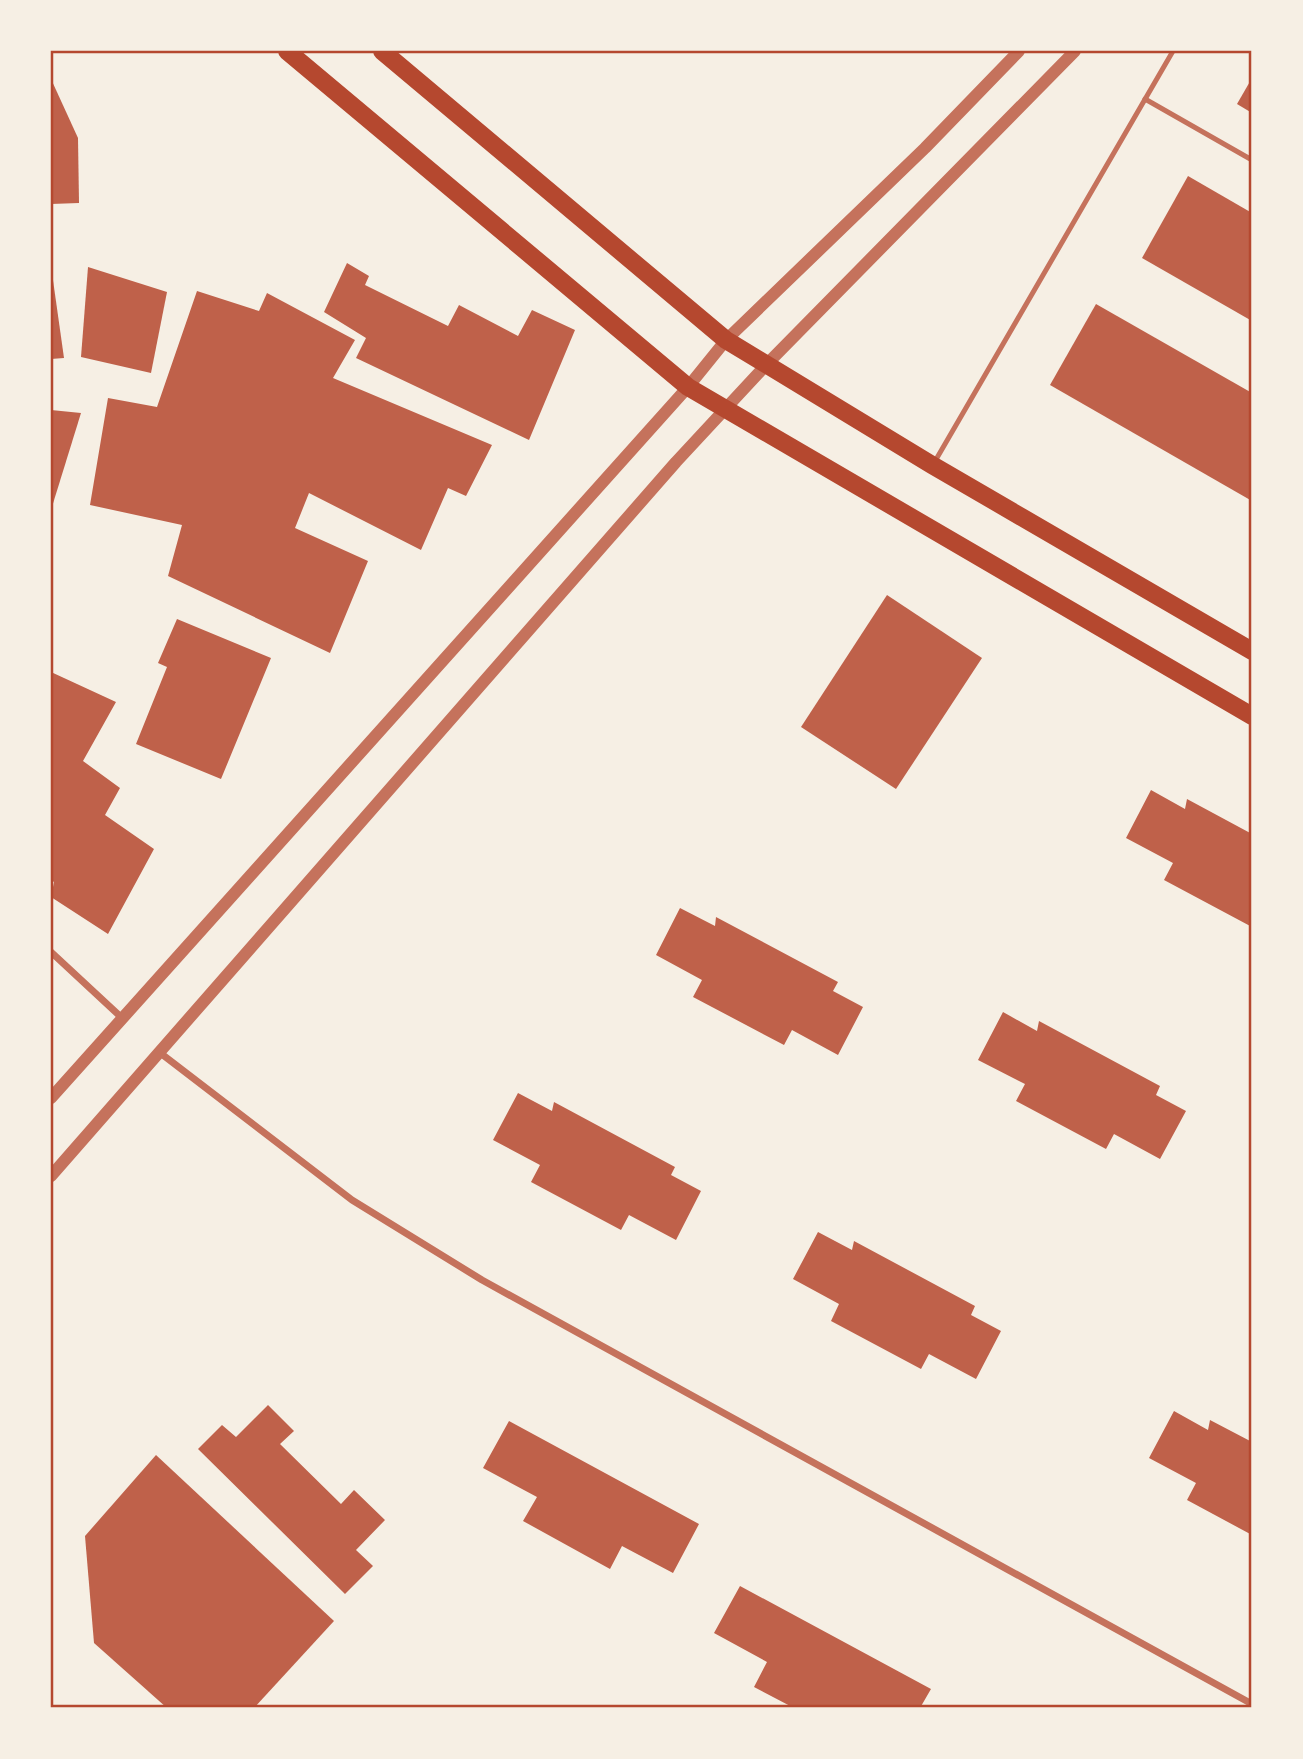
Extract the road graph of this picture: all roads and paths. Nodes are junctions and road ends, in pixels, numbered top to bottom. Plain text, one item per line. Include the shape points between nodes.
1 (287, 51) edge
2 (382, 51) edge
3 (1019, 51) edge
4 (1075, 51) edge
5 (1173, 51) edge
6 (1145, 99) junction
7 (1252, 160) edge
8 (726, 340) junction
9 (766, 365) junction
10 (688, 387) junction
11 (726, 409) junction
12 (932, 465) junction
13 (1252, 651) edge
14 (1252, 716) edge
15 (51, 952) edge
16 (121, 1017) junction
17 (159, 1052) junction
18 (51, 1098) edge
19 (51, 1176) edge
20 (1252, 1704) edge

1 - 10 main road
2 - 8 main road
3 - 8 street
4 - 9 street
5 - 6 lane
6 - 7 lane
6 - 12 lane
8 - 9 main road
8 - 10 street
9 - 11 street
9 - 12 main road
10 - 11 main road
10 - 16 street
11 - 14 main road
11 - 17 street
12 - 13 main road
15 - 16 street
16 - 18 street
17 - 19 street
17 - 20 street via 352,1200 482,1280

